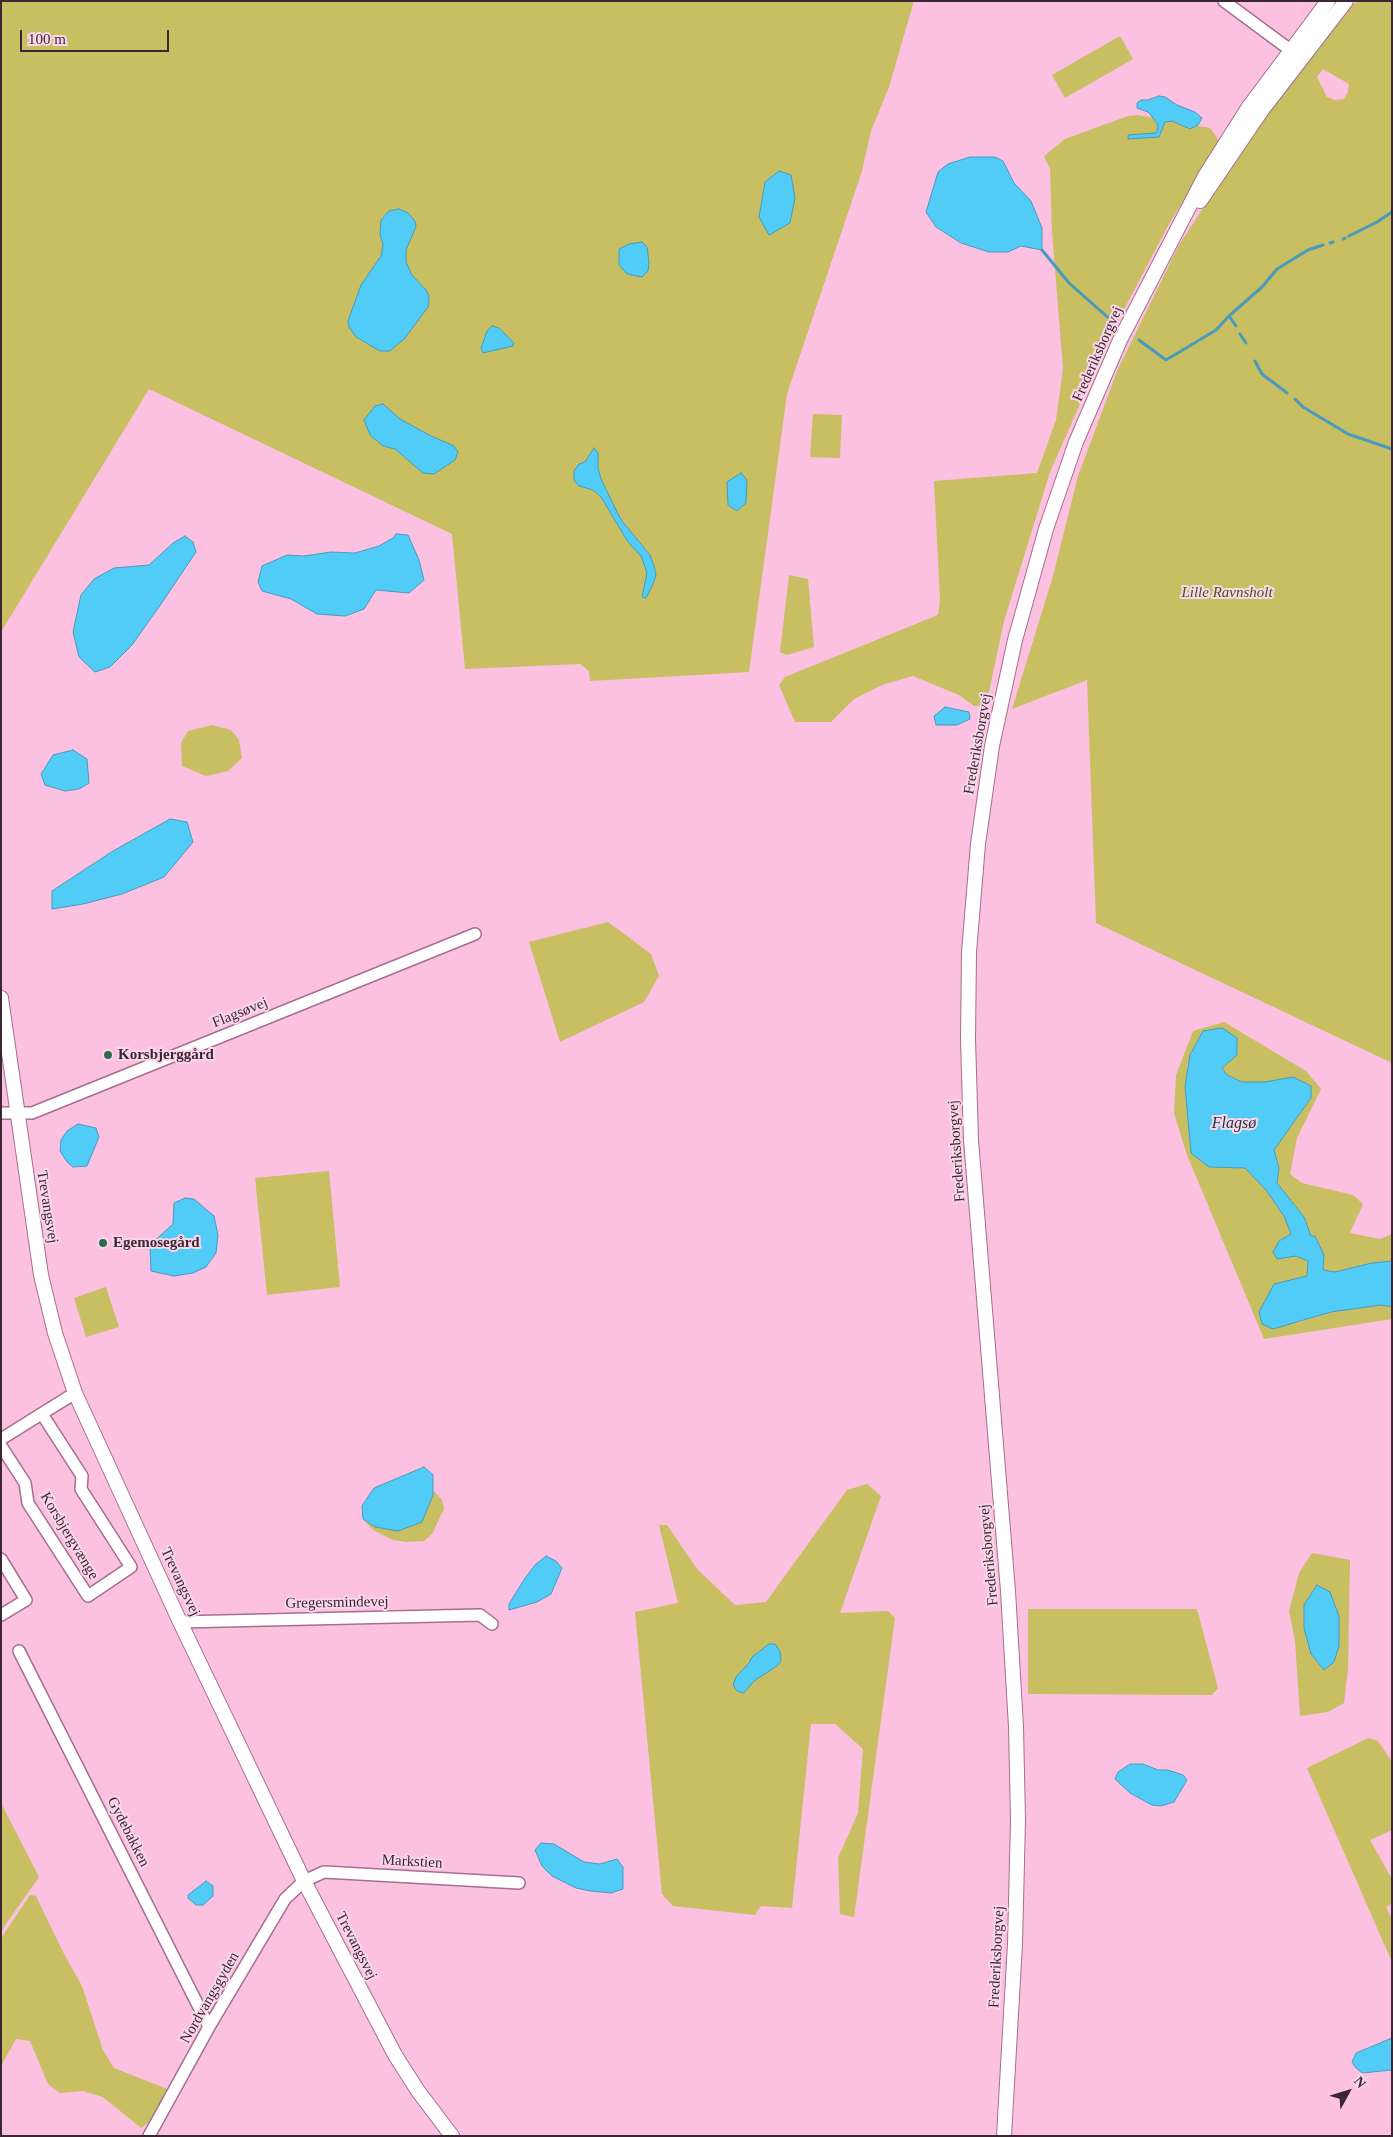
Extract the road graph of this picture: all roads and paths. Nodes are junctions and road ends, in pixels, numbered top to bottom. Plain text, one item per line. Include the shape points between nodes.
1 (1224, 1) edge
2 (1328, 1) edge
3 (1346, 1) edge
4 (1296, 54) junction
5 (475, 934) dead end
6 (1, 998) edge
7 (16, 1112) junction
8 (1, 1113) edge
9 (75, 1393) junction
10 (42, 1414) junction
11 (1, 1439) edge
12 (1, 1446) edge
13 (1, 1559) edge
14 (1, 1615) edge
15 (180, 1622) junction
16 (492, 1624) dead end
17 (19, 1651) dead end
18 (304, 1881) junction
19 (518, 1883) dead end
20 (209, 2027) junction
21 (1007, 2072) junction
22 (149, 2136) edge
23 (452, 2136) edge
24 (998, 2136) edge
25 (1004, 2136) edge

1 - 4 street
2 - 4 street
3 - 4 street
4 - 21 street, Frederiksborgvej via 1162,258 1120,340 1084,425 1046,529 1013,650 992,746 978,844 969,962 968,1039 971,1140 1008,1591 1018,1792 1015,1944
5 - 7 street, Flagsøvej via 32,1113
6 - 7 street, Trevangsvej
7 - 8 street, Flagsøvej
7 - 9 street, Trevangsvej via 41,1275 55,1333
9 - 10 street
9 - 15 street, Trevangsvej
10 - 11 street
10 - 12 street, Korsbjergvænge via 82,1476 81,1489 131,1567 88,1596 28,1503 25,1483
13 - 14 street via 26,1600
15 - 16 street, Gregersmindevej via 480,1615
15 - 18 street, Trevangsvej
17 - 20 street, Gydebakken
18 - 19 street, Markstien via 324,1872
18 - 20 street, Nordvangsgyden via 285,1899
18 - 23 street, Trevangsvej via 395,2055
20 - 22 street, Nordvangsgyden
21 - 24 street, Frederiksborgvej
21 - 25 street, Frederiksborgvej

